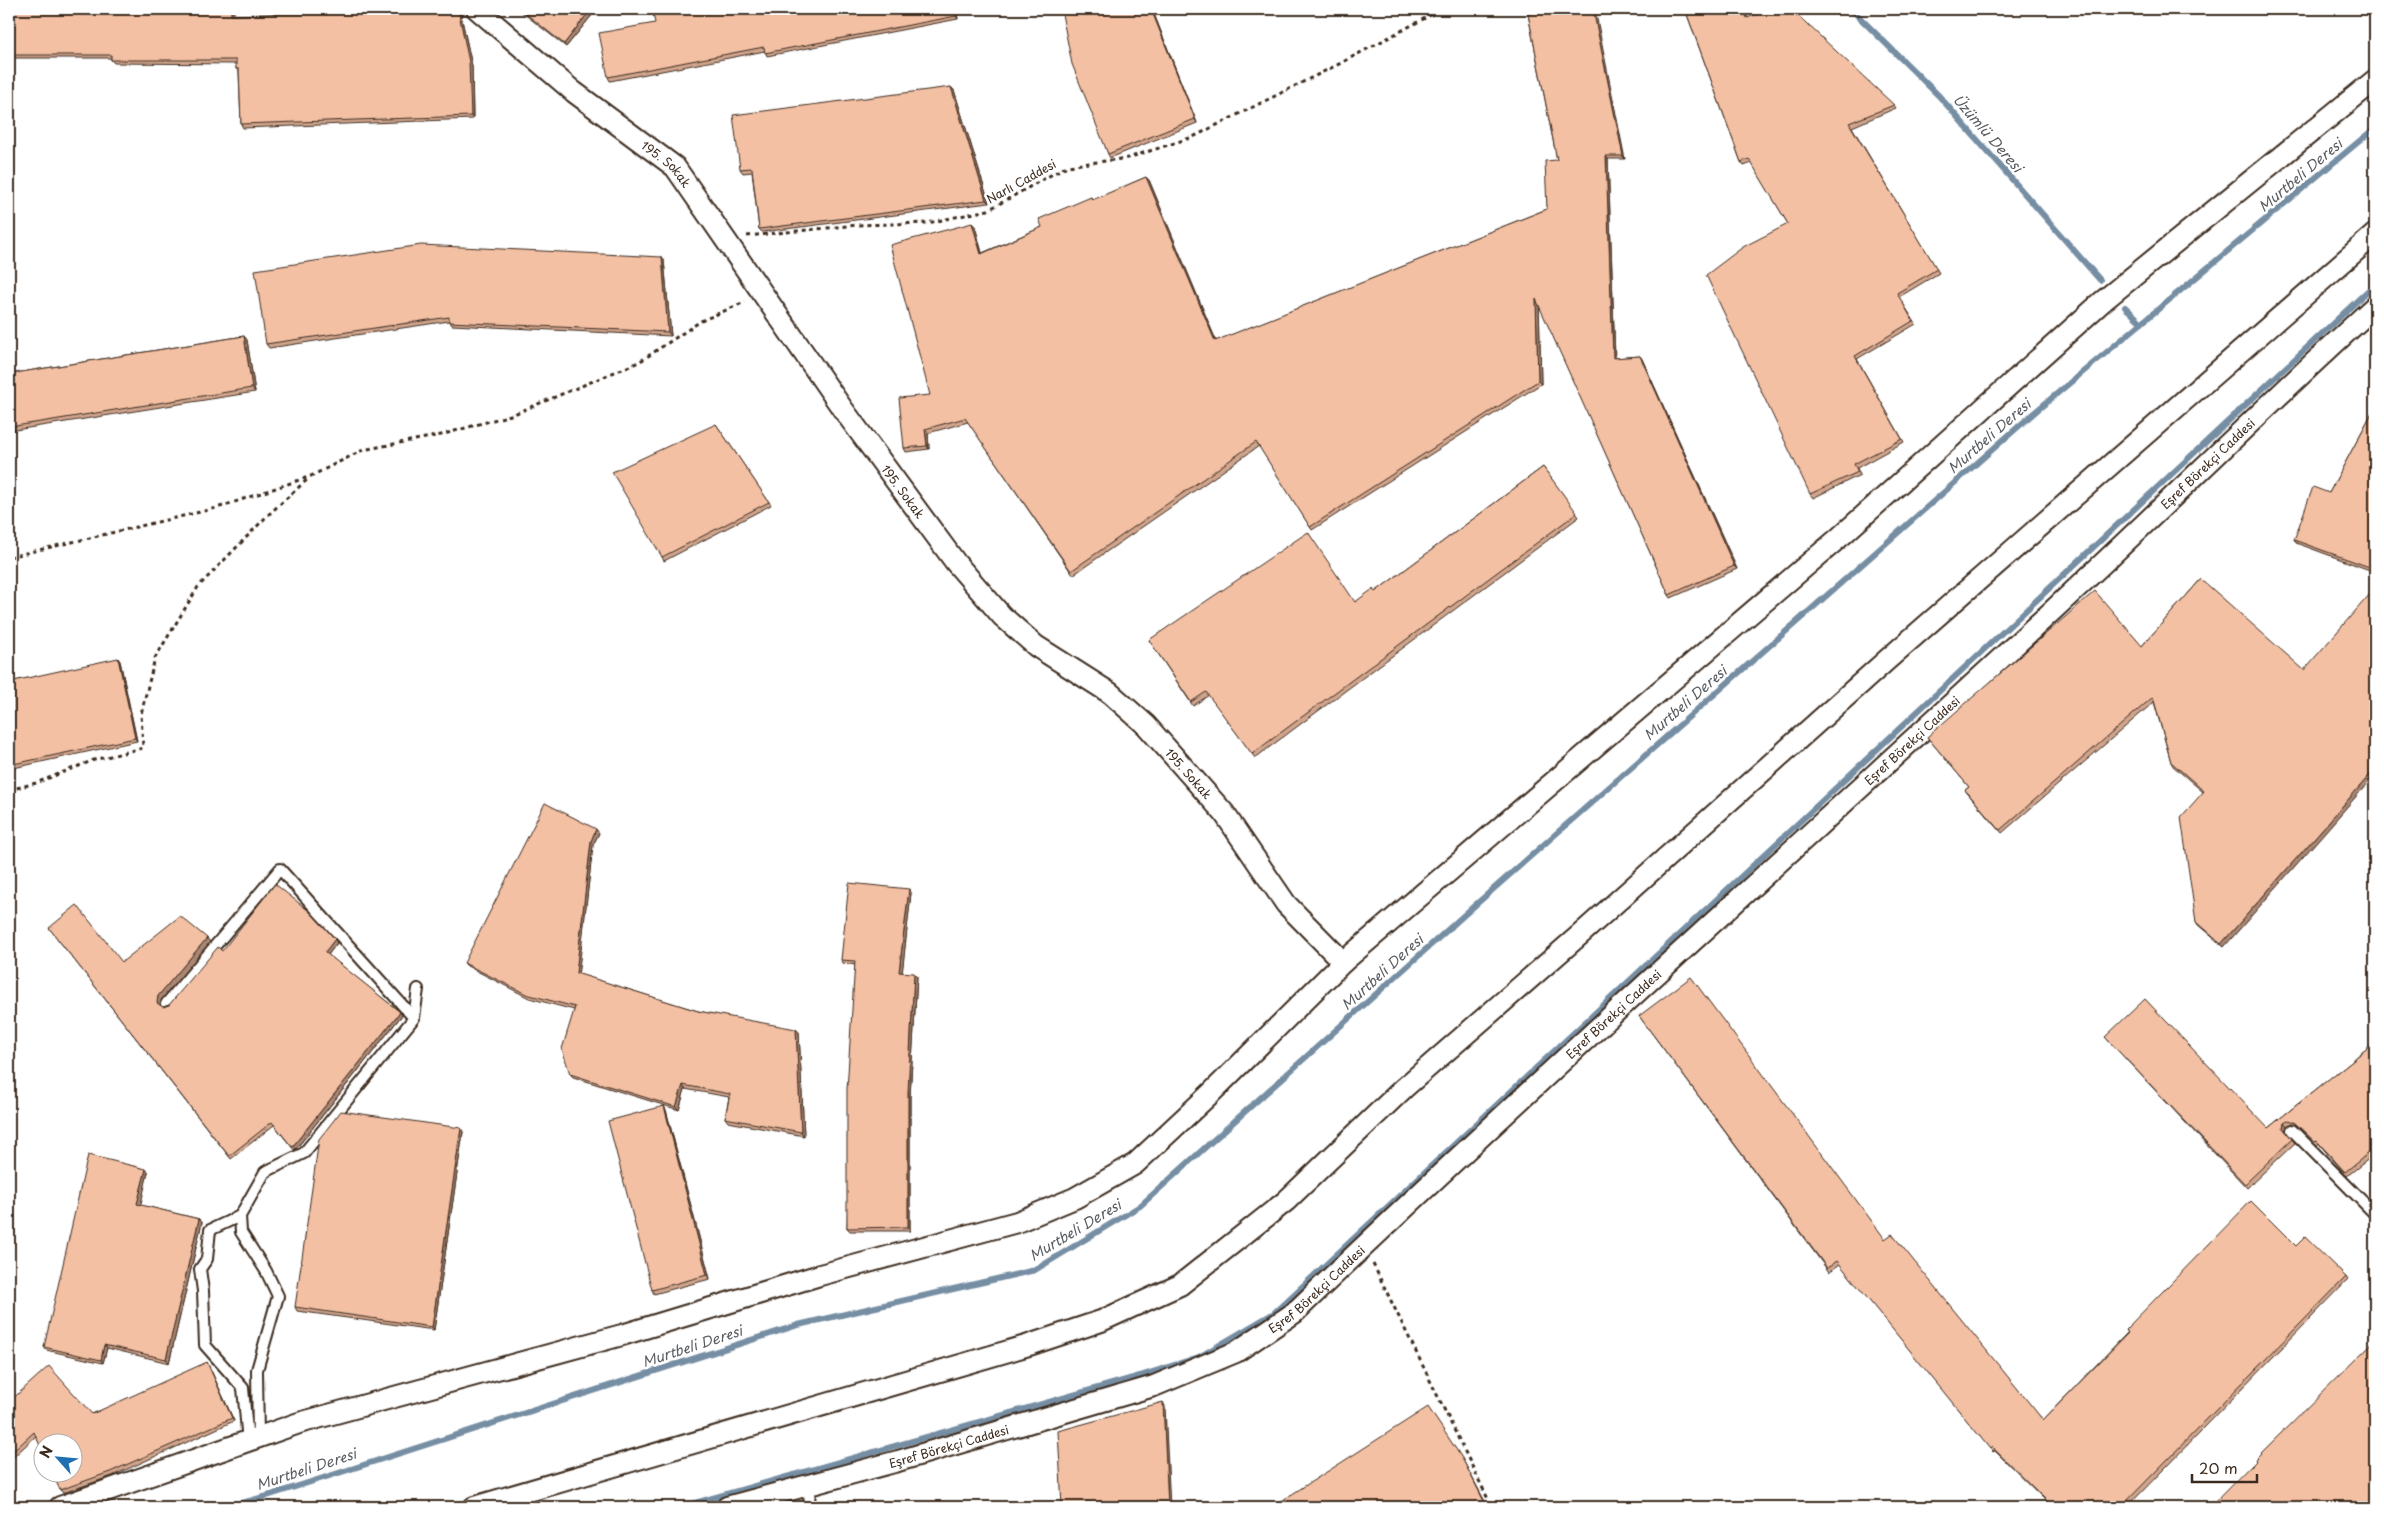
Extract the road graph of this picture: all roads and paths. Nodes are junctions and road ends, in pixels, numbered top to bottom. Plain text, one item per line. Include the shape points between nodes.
1 (477, 9) edge
2 (1442, 9) edge
3 (2375, 80) edge
4 (2375, 234) edge
5 (724, 239) junction
6 (763, 294) junction
7 (2375, 306) edge
8 (311, 476) junction
9 (9, 556) edge
10 (9, 790) edge
11 (1343, 962) junction
12 (418, 989) dead end
13 (166, 1004) edge
14 (414, 1018) junction
15 (2292, 1130) dead end
16 (2375, 1214) edge
17 (240, 1216) junction
18 (1364, 1246) junction
19 (253, 1440) junction
20 (810, 1485) junction
21 (60, 1507) edge
22 (474, 1507) edge
23 (727, 1507) edge
24 (809, 1507) edge
25 (1492, 1507) edge

1 - 5 street, 195. Sokak via 574,92 675,167
2 - 5 path, Narlı Caddesi via 1192,137 1128,158 1067,166 988,210 928,223 857,225
3 - 11 street via 2102,301 1841,536
4 - 22 street via 1404,1088 1286,1201 1180,1285 1101,1321 1029,1345
5 - 6 street, 195. Sokak
6 - 8 path via 702,321 639,362 514,414 441,435 363,450
6 - 11 street, 195. Sokak via 945,548 1002,616 1036,646 1110,693 1146,725 1224,813 1286,904
7 - 18 street, Eşref Börekçi Caddesi via 2053,611 1640,987
8 - 9 path via 217,508
8 - 10 path via 198,587 155,658 141,714 143,748 94,760
11 - 19 street via 1134,1164 1075,1198 1017,1222 299,1423
12 - 14 lane
13 - 14 lane via 280,869
14 - 17 lane via 304,1153 265,1172
15 - 16 lane
17 - 19 lane via 241,1232 278,1296 257,1370
17 - 19 lane via 210,1230 207,1259 200,1269 205,1345 243,1388
18 - 20 street, Eşref Börekçi Caddesi via 1294,1313 1236,1352 1201,1368 1154,1386
18 - 25 path
19 - 21 street
20 - 23 street, Eşref Börekçi Caddesi
20 - 24 lane

